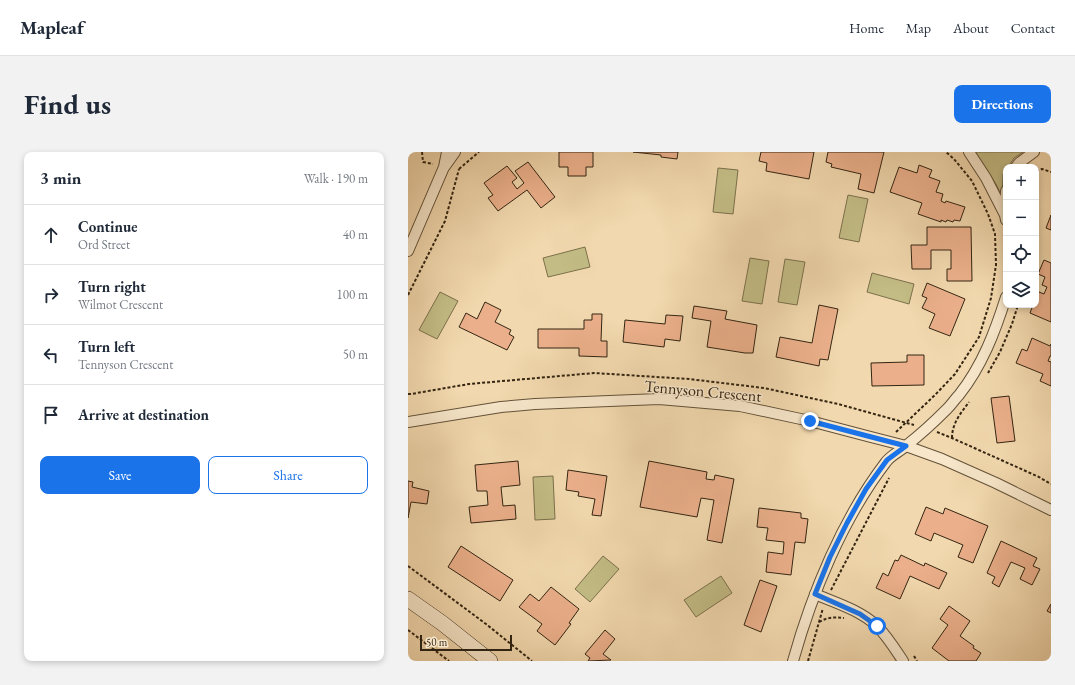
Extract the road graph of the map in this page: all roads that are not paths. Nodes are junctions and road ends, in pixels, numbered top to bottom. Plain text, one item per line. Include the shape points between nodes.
1 (440, 152) edge
2 (446, 152) edge
3 (455, 152) edge
4 (969, 152) edge
5 (1034, 152) edge
6 (1018, 164) edge
7 (444, 167) junction
8 (1003, 214) edge
9 (408, 251) edge
10 (1003, 307) edge
11 (408, 422) edge
12 (906, 446) junction
13 (1051, 510) edge
14 (815, 594) junction
15 (408, 599) edge
16 (490, 661) edge
17 (793, 661) edge
18 (903, 661) edge

1 - 7 street
2 - 7 street
3 - 7 street
4 - 8 street via 986,178
5 - 6 street
7 - 9 street
10 - 12 street via 985,354 968,383 949,408
11 - 12 street, Tennyson Crescent via 501,407 659,399 740,406
12 - 13 street, Tennyson Crescent via 942,458
12 - 14 street via 887,460 866,489 847,523
14 - 17 street
14 - 18 street via 860,614 877,626
15 - 16 street

